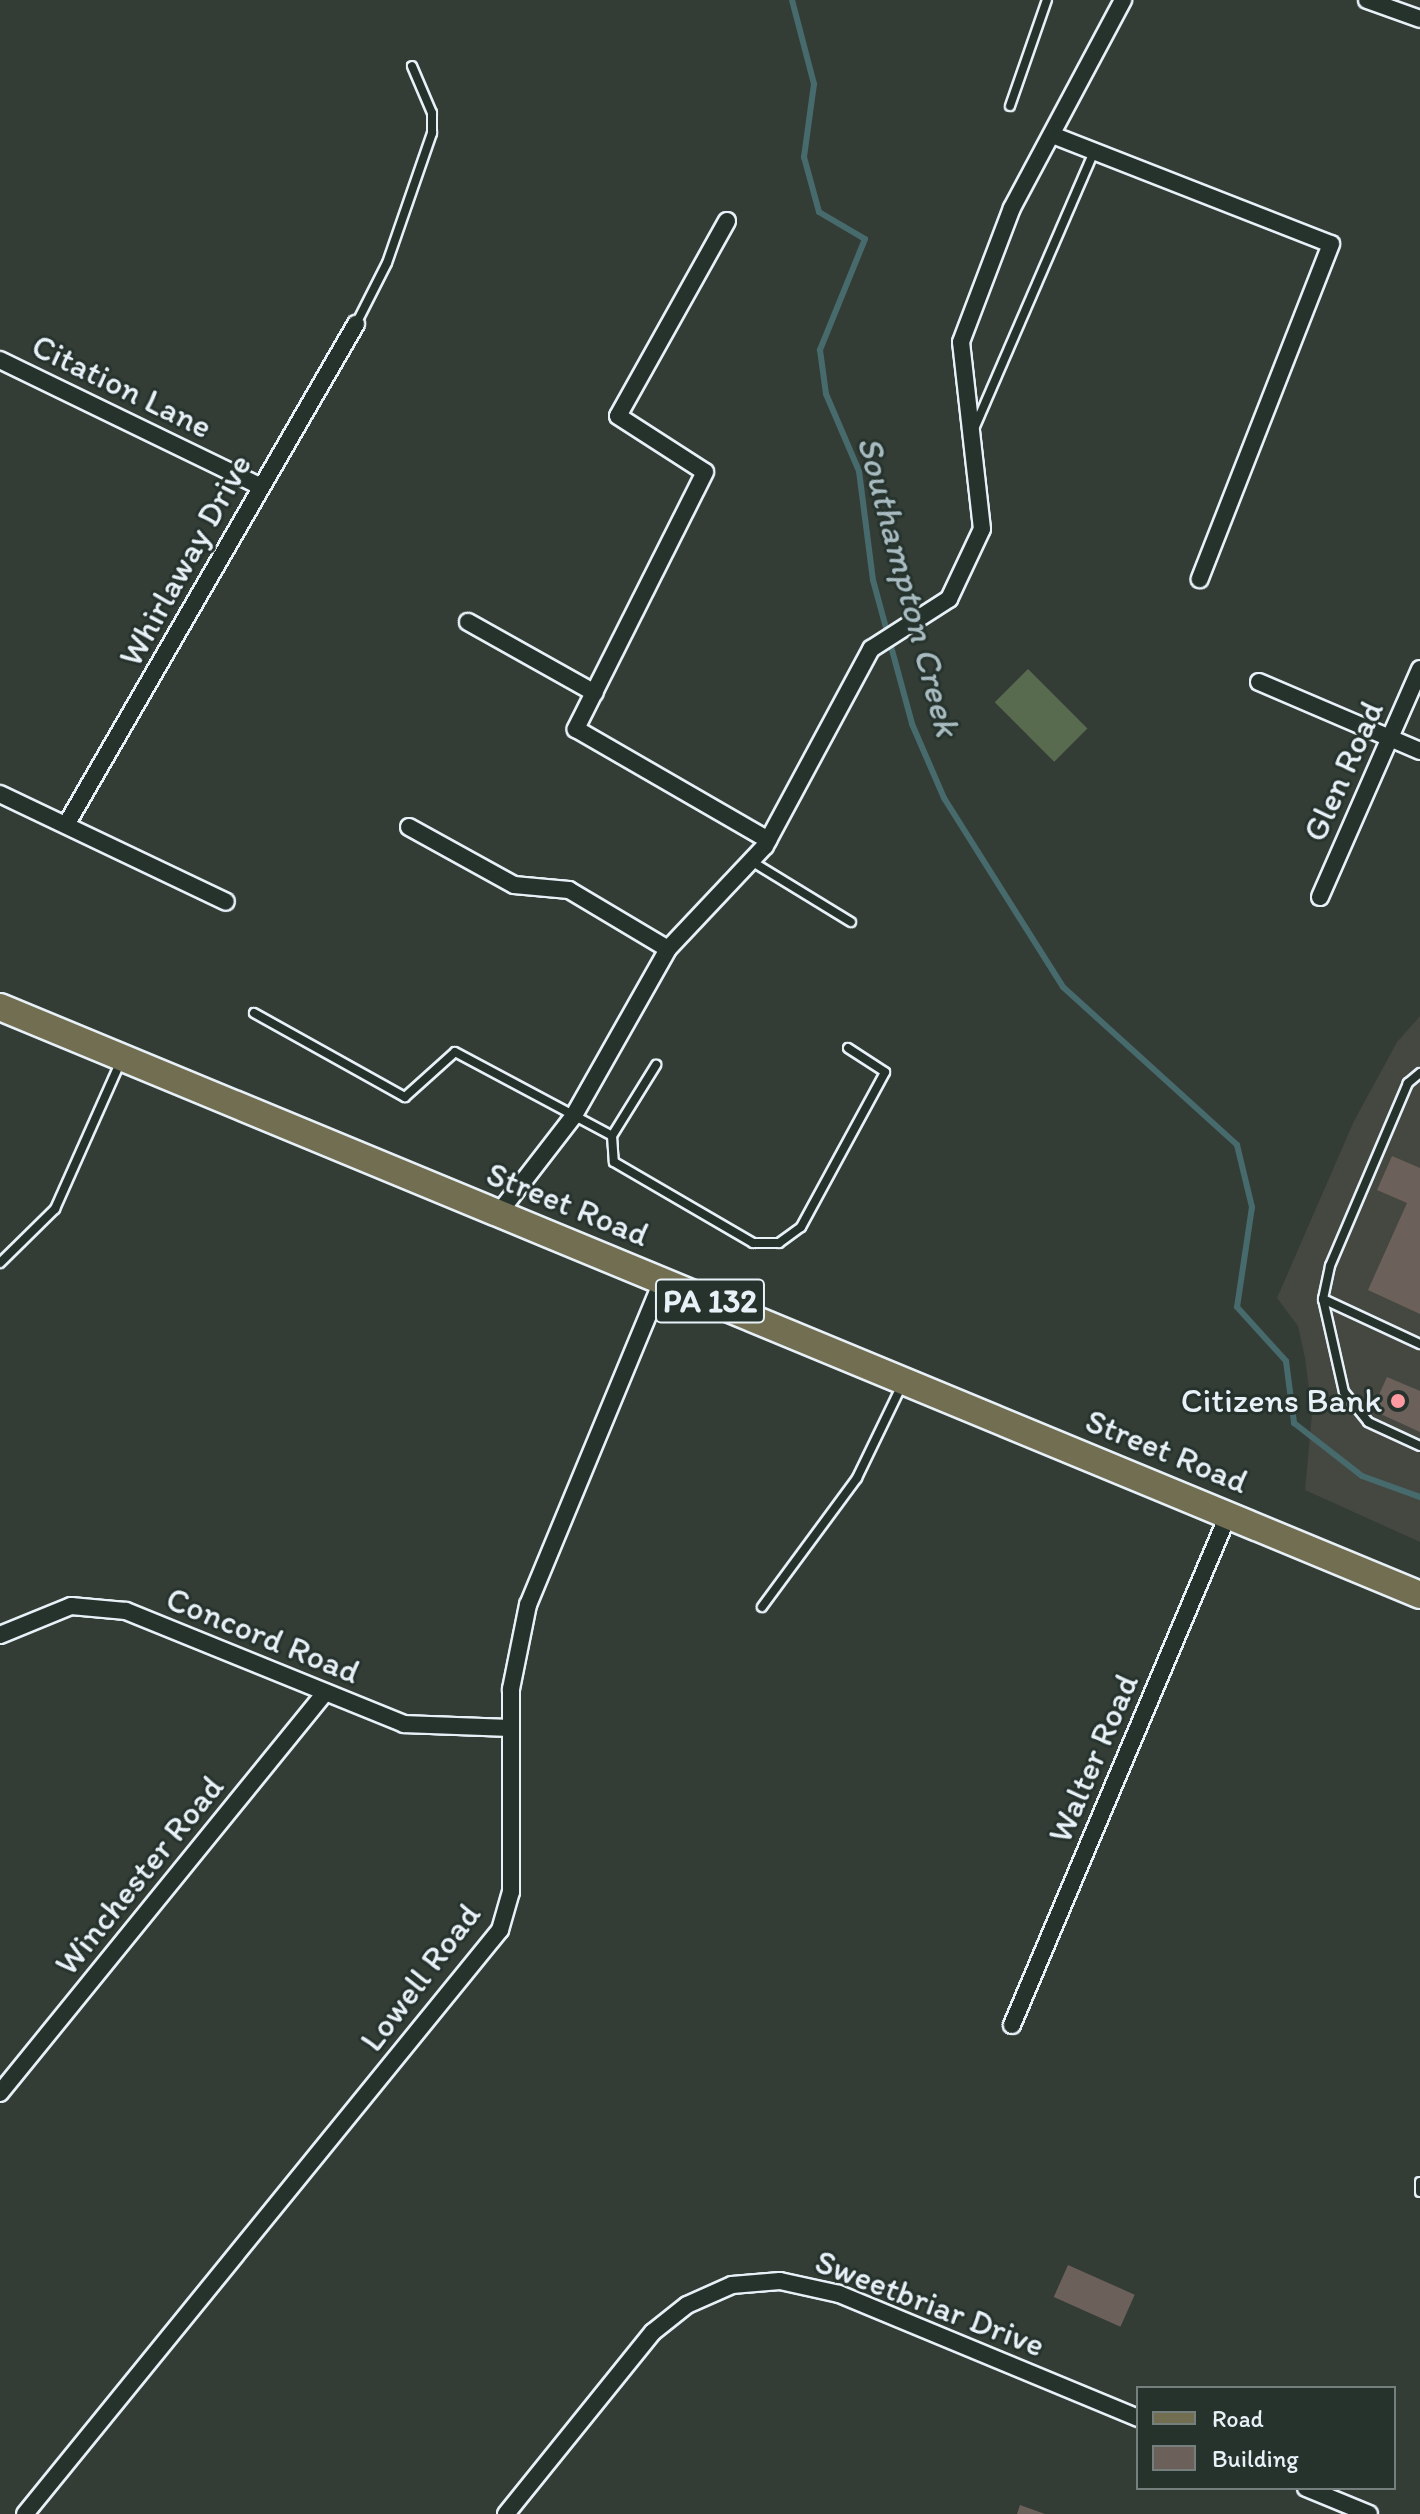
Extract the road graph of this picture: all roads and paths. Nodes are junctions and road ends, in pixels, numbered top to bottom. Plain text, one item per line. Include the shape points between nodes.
1 (1047, 0) edge
2 (1123, 0) edge
3 (1367, 0) edge
4 (1420, 19) edge
5 (412, 66) dead end
6 (1010, 106) dead end
7 (1055, 136) junction
8 (1095, 151) junction
9 (727, 221) dead end
10 (356, 324) joint
11 (0, 360) edge
12 (974, 429) junction
13 (261, 487) junction
14 (1200, 579) dead end
15 (468, 622) dead end
16 (1420, 669) edge
17 (1259, 682) dead end
18 (595, 693) junction
19 (1390, 739) junction
20 (1420, 751) edge
21 (0, 794) edge
22 (66, 825) junction
23 (409, 827) dead end
24 (768, 840) junction
25 (750, 861) junction
26 (1320, 897) dead end
27 (226, 902) dead end
28 (851, 922) dead end
29 (668, 949) junction
30 (0, 1007) edge
31 (254, 1013) dead end
32 (848, 1048) dead end
33 (123, 1058) junction
34 (656, 1065) dead end
35 (1420, 1073) edge
36 (573, 1117) junction
37 (612, 1136) junction
38 (498, 1214) junction
39 (0, 1263) edge
40 (662, 1281) junction
41 (1323, 1299) junction
42 (1420, 1344) edge
43 (903, 1382) junction
44 (1420, 1446) edge
45 (1229, 1513) junction
46 (1420, 1595) edge
47 (762, 1607) dead end
48 (0, 1635) edge
49 (324, 1694) junction
50 (509, 1728) junction
51 (1012, 2025) dead end
52 (0, 2093) edge
53 (1420, 2182) edge
54 (1420, 2192) edge
55 (1136, 2417) edge
56 (1311, 2490) edge
57 (25, 2514) edge
58 (506, 2514) edge
59 (1369, 2514) edge

1 - 6 lane
2 - 7 street
3 - 4 street
5 - 10 lane via 432,113 432,133 387,263
7 - 8 street
7 - 12 street via 1012,208 961,342
8 - 12 lane
8 - 14 street via 1331,244
9 - 18 street via 618,416 705,472
10 - 13 street, Whirlaway Drive
11 - 13 street, Citation Lane
12 - 24 street via 982,529 949,599 871,649
13 - 22 street, Whirlaway Drive
15 - 18 street
16 - 19 street, Glen Road
17 - 19 street
18 - 24 street via 576,729
19 - 20 street
19 - 26 street, Glen Road
21 - 22 street
22 - 27 street
23 - 29 street via 514,885 569,890
24 - 25 street
25 - 28 lane
25 - 29 street
29 - 36 street
30 - 33 main road, Street Road / PA 132
31 - 36 lane via 393,1093 418,1091 435,1062 455,1052
32 - 37 lane via 885,1072 801,1227 779,1243 753,1243 614,1162
33 - 38 main road, Street Road / PA 132
33 - 39 lane via 55,1209
34 - 37 lane
35 - 41 lane via 1408,1083 1330,1266
36 - 37 lane
36 - 38 street
38 - 40 main road, Street Road / PA 132
40 - 43 main road, Street Road / PA 132
40 - 50 street, Lowell Road via 528,1605
41 - 42 lane
41 - 44 lane via 1344,1392 1368,1422
43 - 45 main road, Street Road / PA 132
43 - 47 lane via 857,1478
45 - 46 main road, Street Road / PA 132
45 - 51 street, Walter Road
48 - 49 street, Concord Road via 51,1610 96,1606 126,1611
49 - 50 street, Concord Road via 404,1724
49 - 52 street, Winchester Road
50 - 57 street, Lowell Road via 511,1892 500,1930
53 - 54 lane
55 - 58 street, Sweetbriar Drive via 839,2294 780,2281 732,2285 687,2305 653,2332
56 - 59 street

